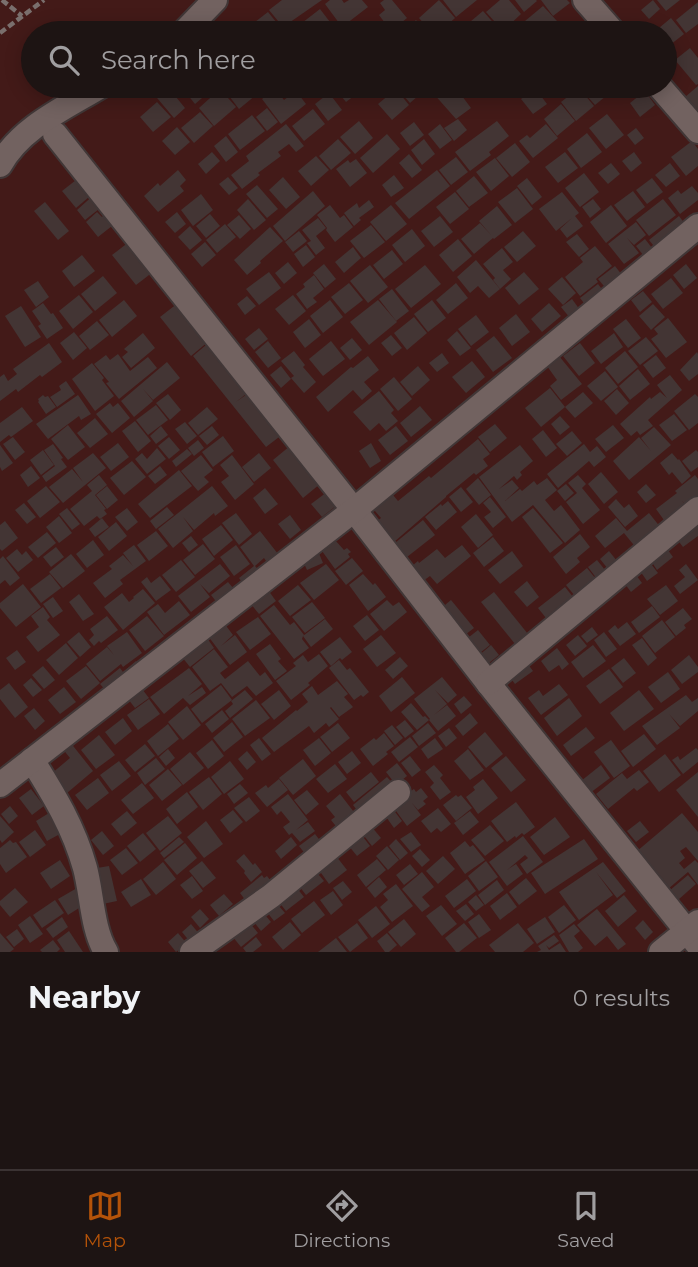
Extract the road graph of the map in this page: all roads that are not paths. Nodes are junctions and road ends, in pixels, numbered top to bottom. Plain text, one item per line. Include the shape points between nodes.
1 (215, 0) edge
2 (585, 0) edge
3 (195, 21) edge
4 (603, 21) edge
5 (81, 98) edge
6 (669, 98) edge
7 (698, 131) edge
8 (55, 134) dead end
9 (0, 165) edge
10 (698, 226) edge
11 (698, 509) edge
12 (354, 510) junction
13 (488, 683) junction
14 (32, 760) junction
15 (0, 785) edge
16 (398, 792) dead end
17 (694, 932) edge
18 (106, 952) edge
19 (192, 952) edge
20 (661, 952) edge

1 - 3 street
2 - 4 street
5 - 9 street via 29,130
6 - 7 street
8 - 12 street
10 - 12 street
11 - 13 street
12 - 13 street
12 - 14 street
13 - 17 street
14 - 15 street
14 - 18 street via 75,836
16 - 19 street via 271,896
17 - 20 street

